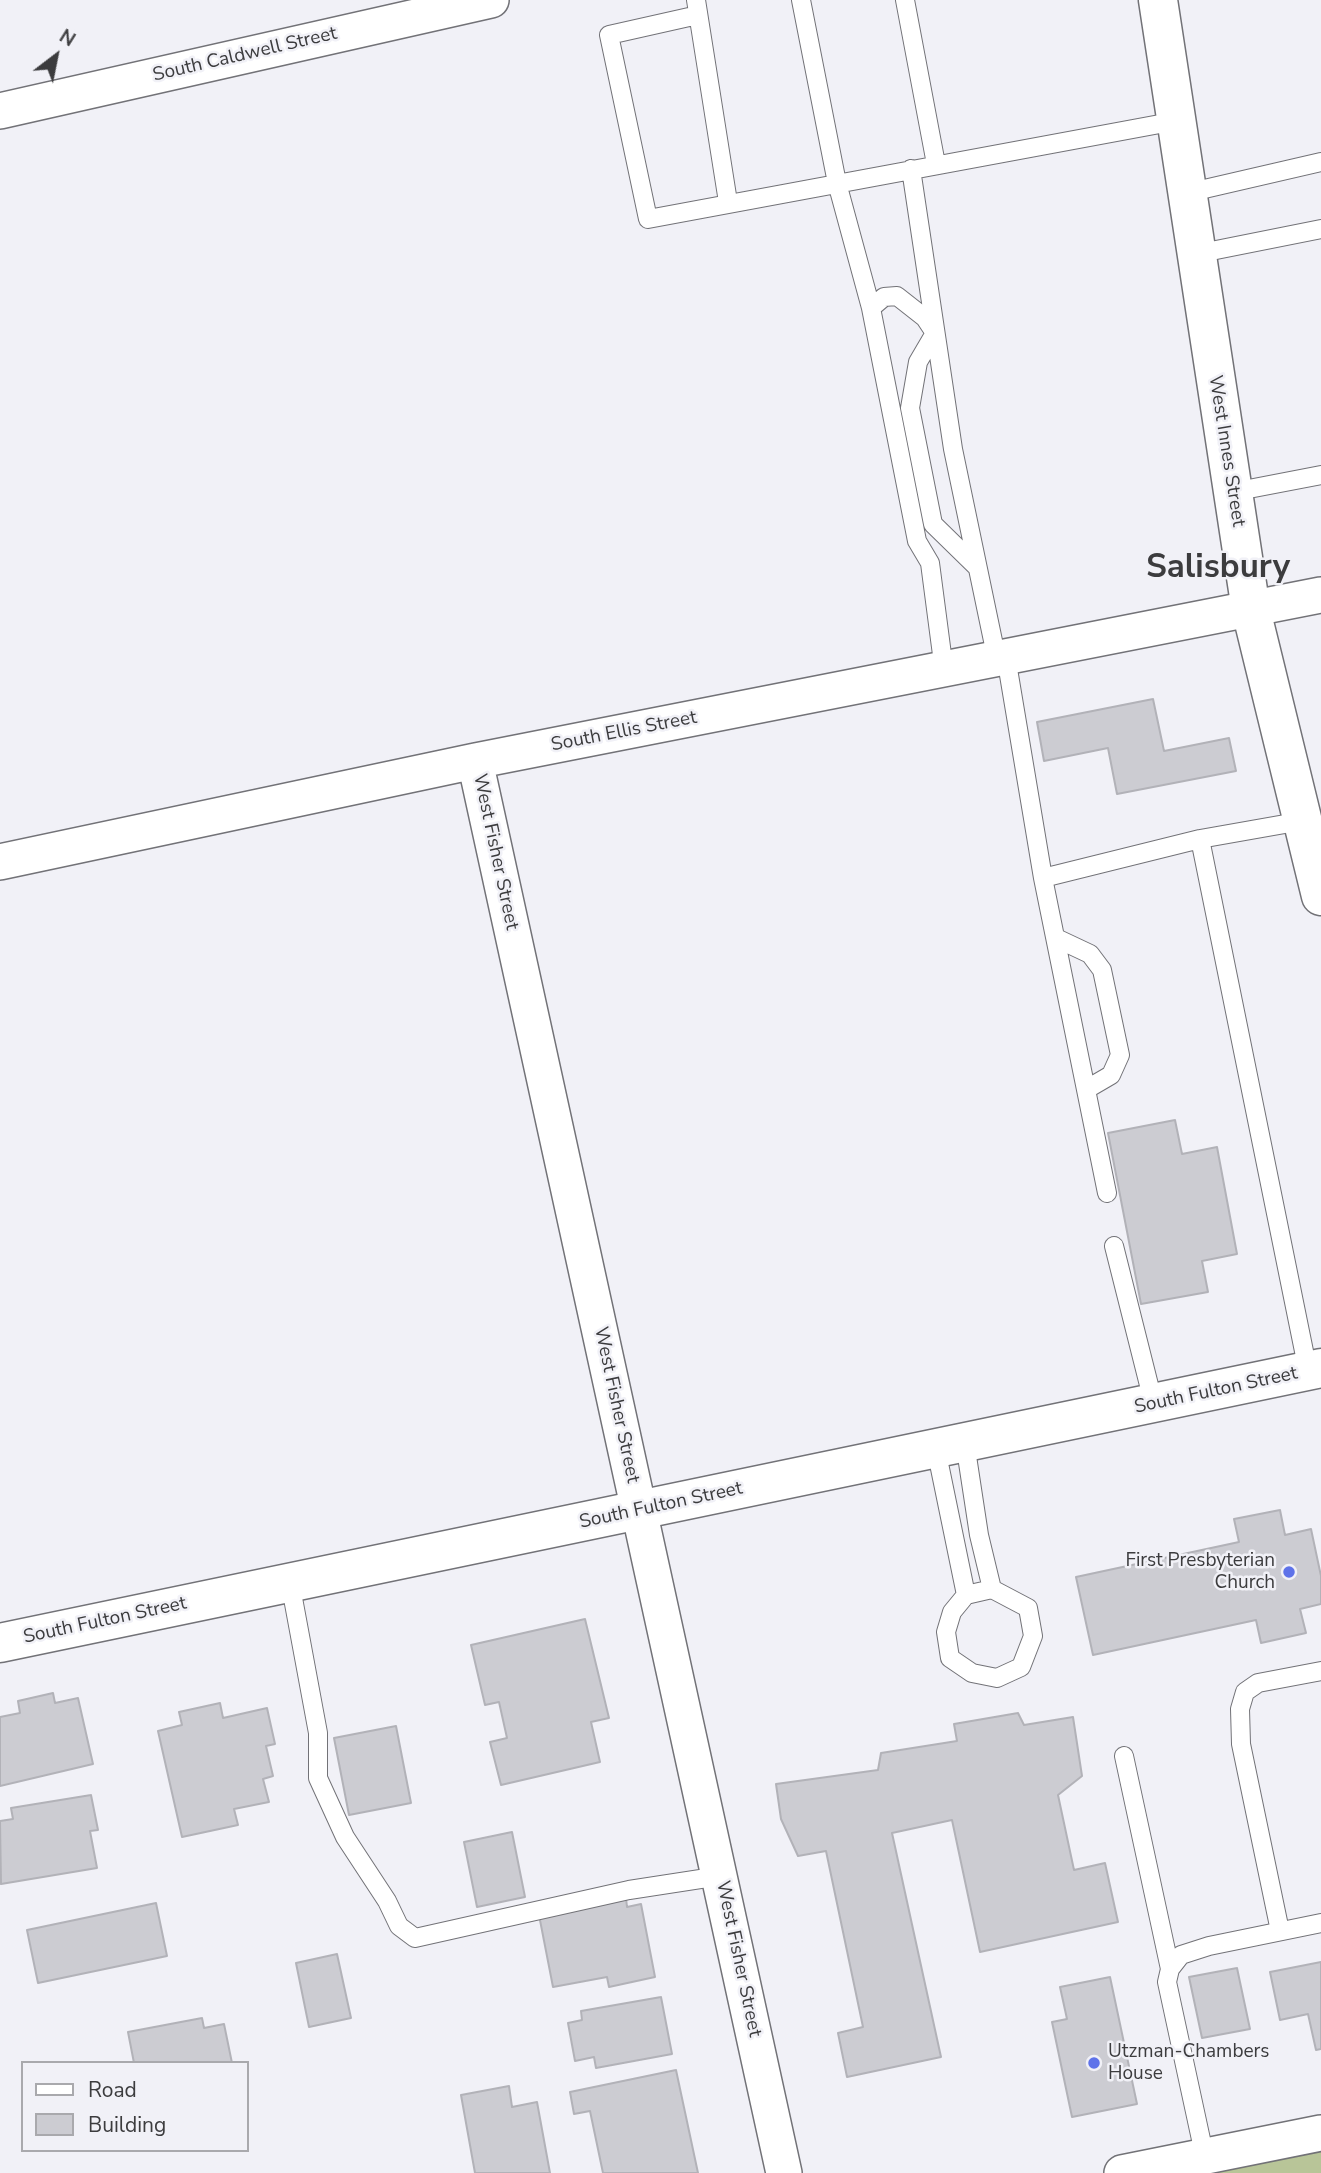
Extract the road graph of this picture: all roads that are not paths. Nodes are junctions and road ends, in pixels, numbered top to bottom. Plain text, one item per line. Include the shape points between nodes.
1 (491, 0) edge
2 (801, 0) edge
3 (905, 0) edge
4 (1158, 0) edge
5 (697, 7) edge
6 (362, 14) edge
7 (0, 111) edge
8 (1176, 121) junction
9 (1321, 162) edge
10 (936, 164) junction
11 (911, 169) junction
12 (837, 183) junction
13 (1187, 193) junction
14 (728, 202) junction
15 (1320, 230) edge
16 (1196, 254) junction
17 (872, 308) junction
18 (935, 333) junction
19 (1321, 475) edge
20 (1233, 492) junction
21 (976, 567) junction
22 (1321, 595) edge
23 (1251, 610) junction
24 (1001, 658) junction
25 (944, 670) junction
26 (475, 761) junction
27 (1302, 821) junction
28 (1200, 839) junction
29 (0, 862) edge
30 (1043, 878) junction
31 (1321, 896) edge
32 (1056, 937) junction
33 (1087, 1089) junction
34 (1107, 1193) dead end
35 (1114, 1246) dead end
36 (1314, 1369) edge
37 (1154, 1405) junction
38 (950, 1446) junction
39 (639, 1510) junction
40 (290, 1582) junction
41 (992, 1589) junction
42 (966, 1595) junction
43 (0, 1643) edge
44 (1321, 1671) edge
45 (1124, 1756) dead end
46 (720, 1877) junction
47 (1321, 1923) edge
48 (1280, 1931) junction
49 (1170, 1969) junction
50 (1321, 2133) edge
51 (1205, 2158) junction
52 (784, 2173) edge
53 (1122, 2173) edge

1 - 6 street, South Caldwell Street
2 - 12 lane
3 - 10 lane
4 - 8 street, West Innes Street
5 - 14 lane
5 - 14 lane via 609,35 648,219
6 - 7 street, South Caldwell Street
8 - 10 lane
8 - 13 street, West Innes Street
9 - 13 lane
10 - 11 lane
11 - 12 lane
11 - 18 lane
12 - 14 lane
12 - 17 lane
13 - 16 street, West Innes Street
15 - 16 lane
16 - 20 street, West Innes Street
17 - 18 lane via 884,297 897,296 925,318
17 - 25 lane via 917,541 930,563
18 - 21 lane
18 - 21 lane via 918,362 910,408 933,524
19 - 20 lane
20 - 23 street, West Innes Street
21 - 24 lane
22 - 23 street, South Ellis Street
23 - 24 street, South Ellis Street
23 - 27 street, West Innes Street
24 - 25 street, South Ellis Street
24 - 30 lane
25 - 26 street, South Ellis Street
26 - 29 street, South Ellis Street
26 - 39 street, West Fisher Street
27 - 28 lane
27 - 31 street, West Innes Street
28 - 30 lane
28 - 36 lane
30 - 32 lane
32 - 33 lane
32 - 33 lane via 1090,954 1102,970 1120,1055 1111,1075
33 - 34 lane
35 - 37 lane
36 - 37 street, South Fulton Street
37 - 38 street, South Fulton Street
38 - 39 street, South Fulton Street
38 - 41 lane
38 - 42 lane
39 - 40 street, South Fulton Street
39 - 46 street, West Fisher Street
40 - 43 street, South Fulton Street
40 - 46 lane via 318,1732 318,1778 345,1837 399,1926 415,1938 629,1890
41 - 42 lane
41 - 42 lane via 1028,1608 1033,1636 1021,1667 997,1678 972,1673 950,1658 946,1632
44 - 48 lane via 1258,1683 1245,1692 1240,1709 1241,1744
45 - 49 lane
46 - 52 street, West Fisher Street
47 - 48 lane
48 - 49 lane via 1181,1955
49 - 51 lane via 1167,1982
50 - 51 street
51 - 53 street

